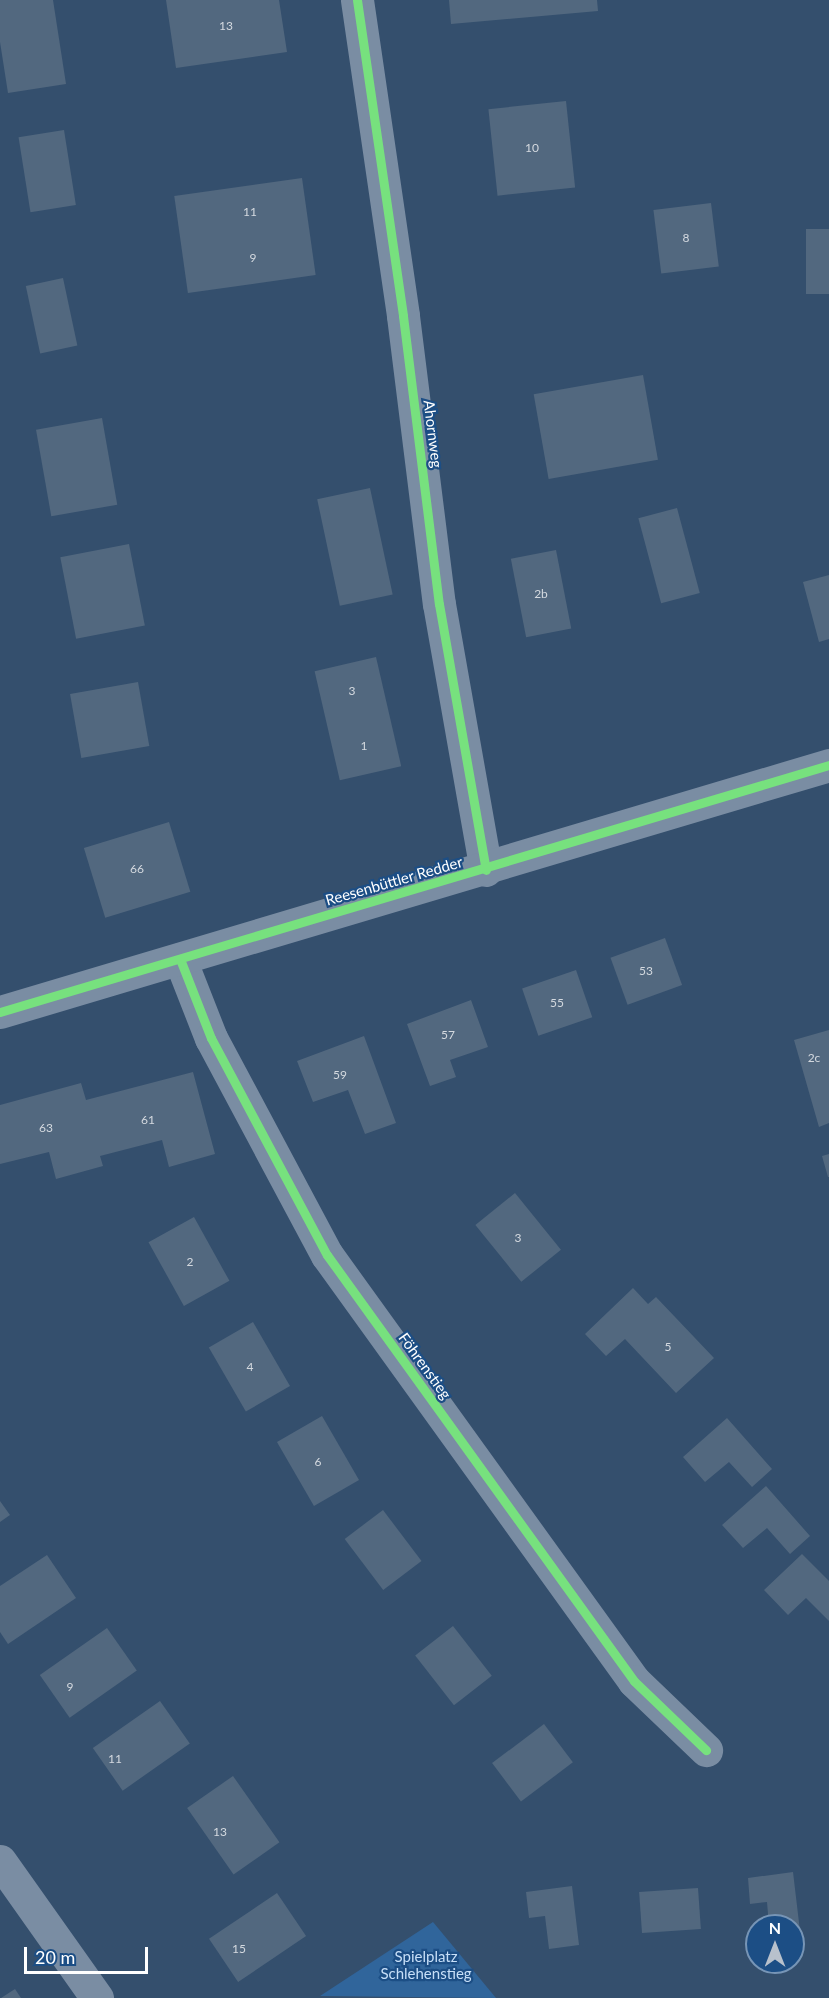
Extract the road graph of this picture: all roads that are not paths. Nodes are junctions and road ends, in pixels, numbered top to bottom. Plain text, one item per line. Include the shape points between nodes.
1 (357, 0) edge
2 (829, 765) edge
3 (486, 870) junction
4 (180, 959) junction
5 (0, 1012) edge
6 (706, 1750) dead end
7 (0, 1861) edge
8 (97, 1998) edge

1 - 3 street, Ahornweg via 403,316 439,604
2 - 3 street, Reesenbüttler Redder
3 - 4 street, Reesenbüttler Redder
4 - 5 street, Reesenbüttler Redder
4 - 6 street, Föhrenstieg via 211,1038 327,1255 634,1681
7 - 8 street

